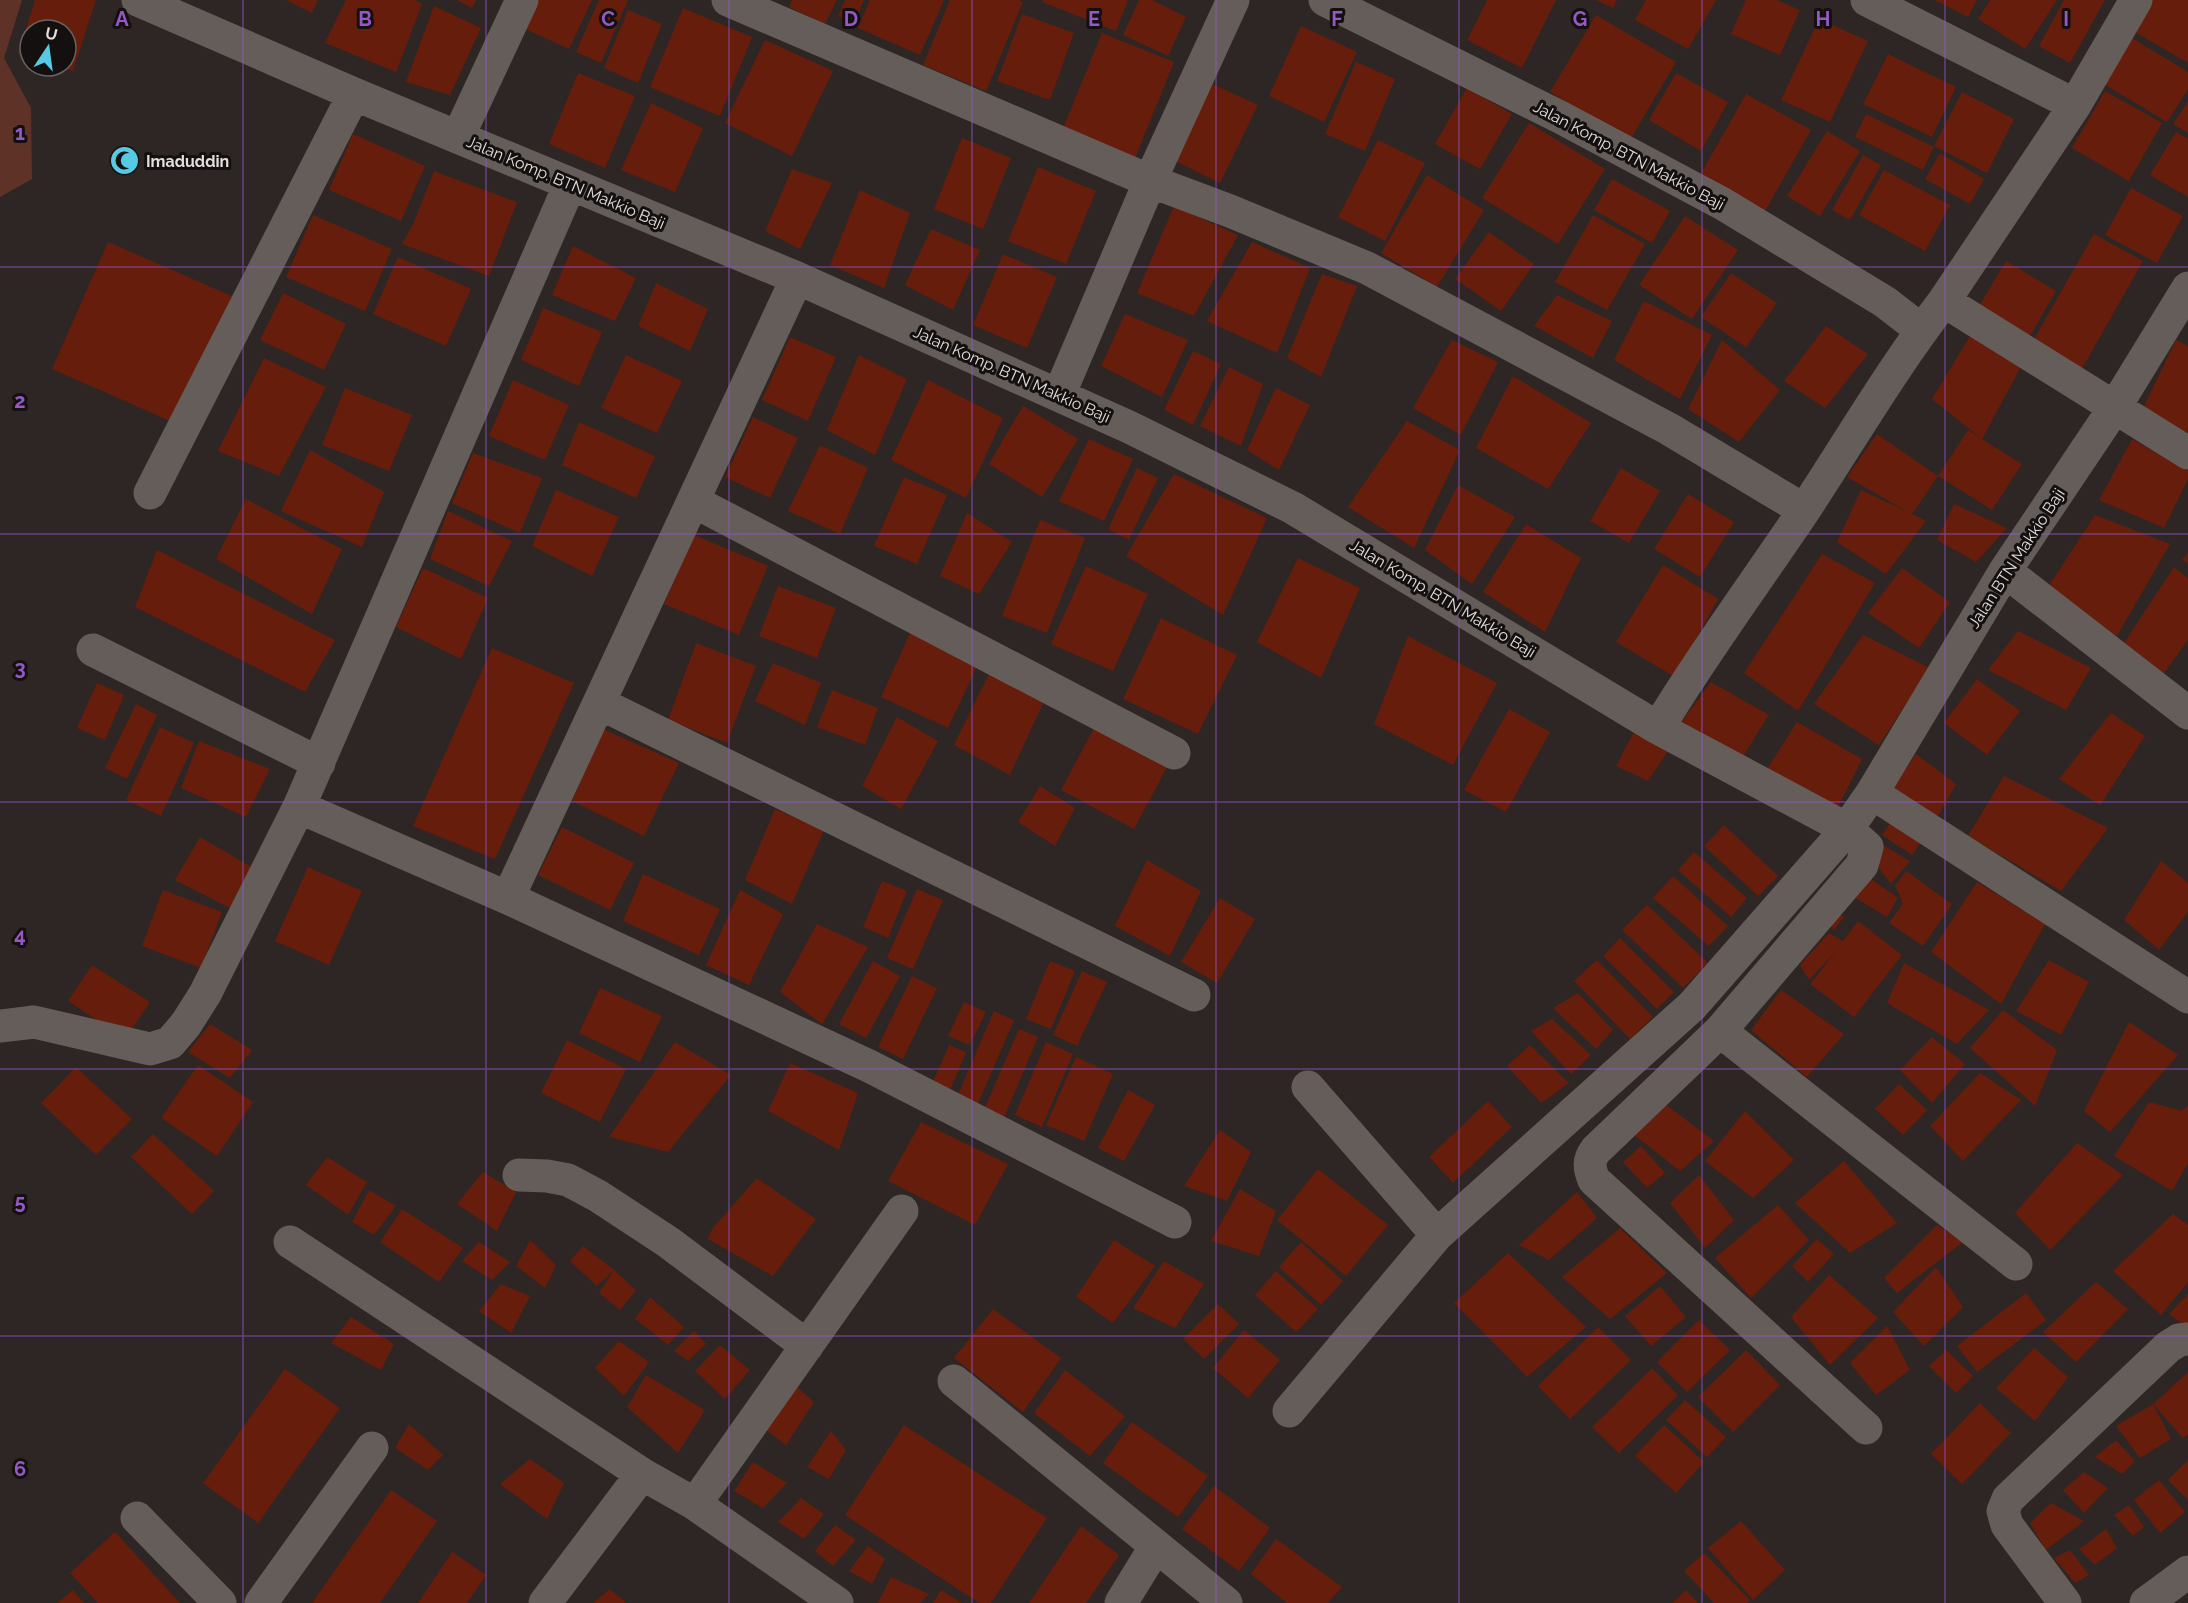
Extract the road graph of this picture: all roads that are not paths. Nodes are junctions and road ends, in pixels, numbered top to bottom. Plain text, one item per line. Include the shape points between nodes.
1 (138, 0) edge
2 (522, 0) edge
3 (728, 0) edge
4 (1233, 0) edge
5 (1324, 0) edge
6 (1867, 0) edge
7 (2136, 0) edge
8 (354, 94) junction
9 (2075, 105) junction
10 (458, 136) junction
11 (1150, 181) junction
12 (570, 184) junction
13 (797, 278) junction
14 (2188, 288) edge
15 (1944, 301) junction
16 (1921, 330) junction
17 (1059, 395) junction
18 (2115, 407) junction
19 (2188, 453) edge
20 (150, 493) dead end
21 (693, 501) junction
22 (1804, 510) junction
23 (2005, 571) junction
24 (93, 650) dead end
25 (598, 703) junction
26 (2188, 713) edge
27 (1658, 728) junction
28 (1174, 753) dead end
29 (319, 763) junction
30 (1872, 793) junction
31 (299, 807) junction
32 (1847, 829) junction
33 (508, 898) junction
34 (1194, 995) dead end
35 (2188, 997) edge
36 (0, 1026) edge
37 (1720, 1031) junction
38 (1308, 1087) dead end
39 (519, 1175) dead end
40 (902, 1211) dead end
41 (1175, 1222) dead end
42 (1437, 1235) junction
43 (290, 1242) dead end
44 (2016, 1264) dead end
45 (2188, 1339) edge
46 (807, 1346) junction
47 (954, 1381) dead end
48 (1289, 1411) dead end
49 (1866, 1428) dead end
50 (372, 1448) dead end
51 (642, 1474) junction
52 (695, 1504) junction
53 (137, 1518) dead end
54 (1156, 1546) junction
55 (2188, 1572) edge
56 (220, 1603) edge
57 (261, 1603) edge
58 (546, 1603) edge
59 (837, 1603) edge
60 (1121, 1603) edge
61 (1226, 1603) edge
62 (2065, 1603) edge
63 (2146, 1603) edge

1 - 8 street, Jalan Komp. BTN Makkio Baji
2 - 10 street
3 - 11 street
4 - 11 street
5 - 16 street, Jalan Komp. BTN Makkio Baji via 1560,117 1723,204 1884,302
6 - 9 street
7 - 9 street
8 - 10 street, Jalan Komp. BTN Makkio Baji
8 - 20 street
9 - 15 street
10 - 12 street, Jalan Komp. BTN Makkio Baji
11 - 17 street
11 - 22 street via 1366,268 1669,429
12 - 13 street, Jalan Komp. BTN Makkio Baji
12 - 29 street
13 - 17 street, Jalan Komp. BTN Makkio Baji
13 - 21 street
14 - 18 street, Jalan BTN Makkio Baji
15 - 16 street
15 - 18 street
16 - 22 street
17 - 27 street, Jalan Komp. BTN Makkio Baji via 1293,507
18 - 19 street
18 - 23 street, Jalan BTN Makkio Baji
21 - 25 street
21 - 28 street
22 - 27 street via 1692,671
23 - 26 street
23 - 30 street, Jalan BTN Makkio Baji
24 - 29 street
25 - 33 street
25 - 34 street
27 - 32 street, Jalan Komp. BTN Makkio Baji
29 - 31 street
30 - 32 street, Jalan BTN Makkio Baji
30 - 35 street
31 - 33 street
31 - 36 street via 205,993 170,1043 150,1049 34,1022
32 - 37 street, Jalan Komp. BTN Makkio Baji via 1867,847 1862,865
32 - 42 street, Jalan BTN Makkio Baji via 1692,1006
33 - 41 street via 869,1066
37 - 44 street
37 - 49 street via 1596,1150 1590,1170 1594,1180
38 - 42 street
39 - 46 street via 568,1180 598,1196 668,1242
40 - 46 street
42 - 48 street, Jalan BTN Makkio Baji
43 - 51 street
45 - 62 street via 2168,1347 2008,1499 2003,1511 2007,1525
46 - 52 street
47 - 54 street
50 - 57 street
51 - 52 street
51 - 58 street
52 - 59 street
53 - 56 street
54 - 60 street
54 - 61 street
55 - 63 street

